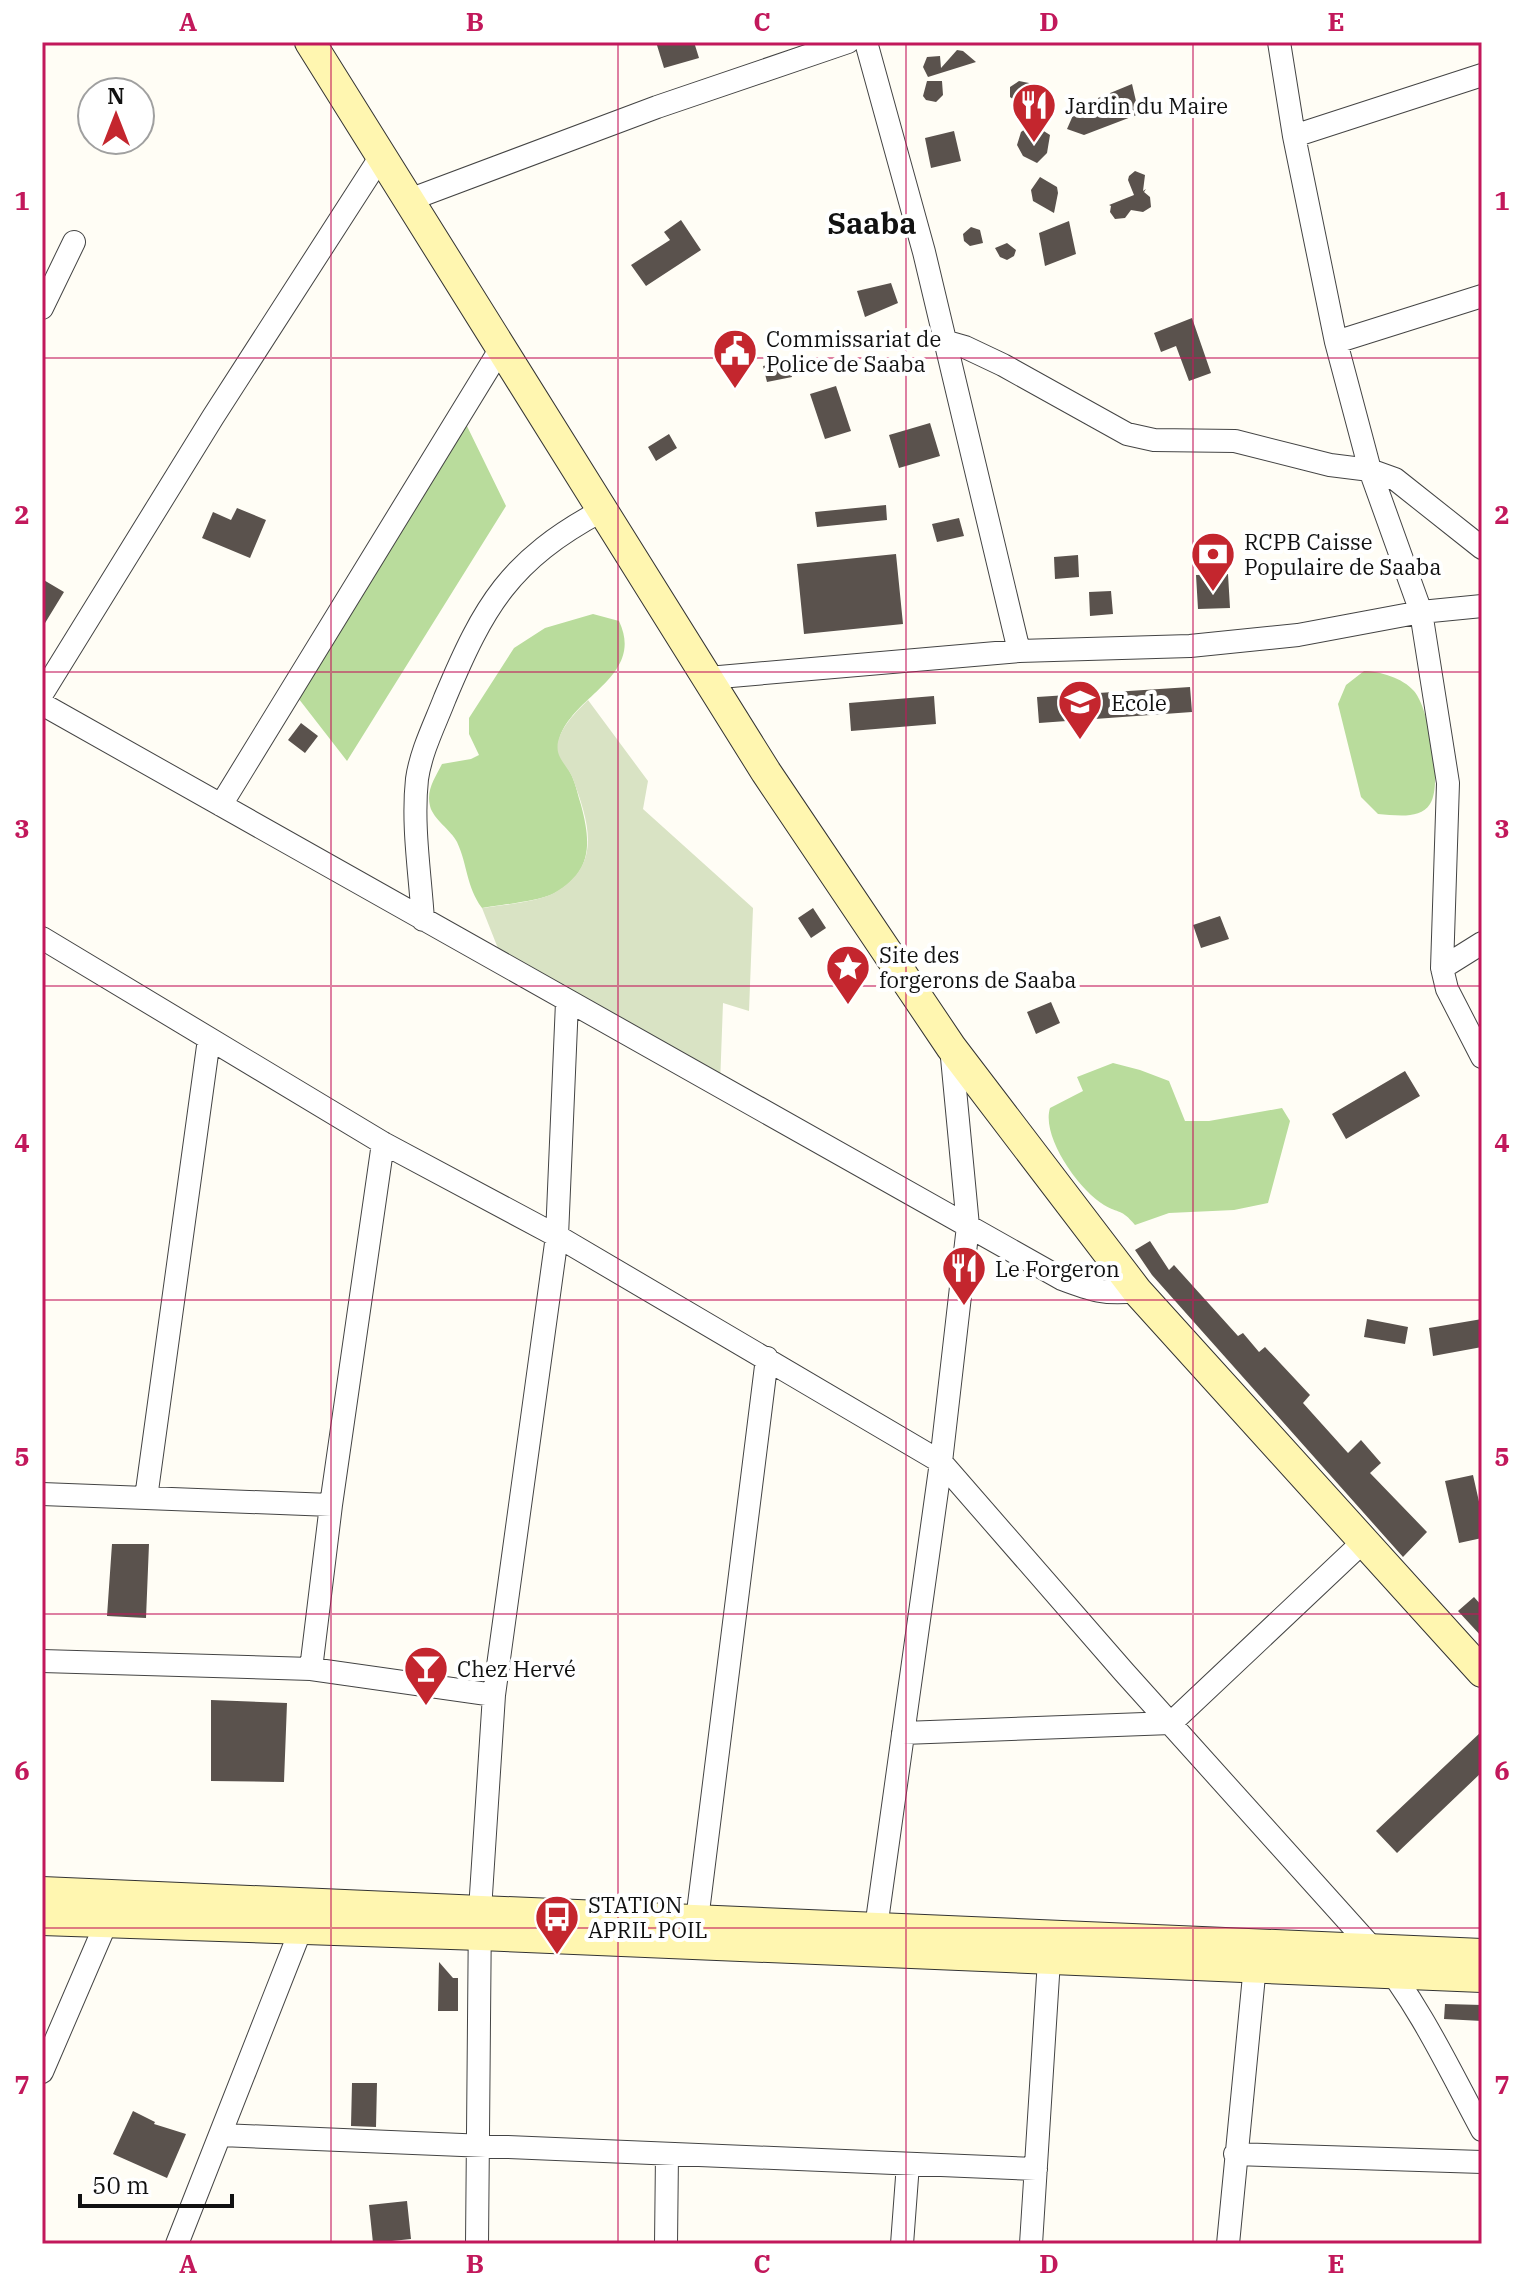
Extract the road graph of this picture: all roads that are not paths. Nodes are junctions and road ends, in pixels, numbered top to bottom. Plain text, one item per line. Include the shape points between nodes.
1 (310, 42) edge
2 (848, 42) edge
3 (866, 42) edge
4 (1279, 42) edge
5 (1482, 75) edge
6 (1294, 136) junction
7 (381, 156) junction
8 (409, 200) junction
9 (74, 242) dead end
10 (1482, 296) edge
11 (42, 308) edge
12 (944, 341) junction
13 (1336, 342) junction
14 (501, 348) junction
15 (1370, 470) junction
16 (601, 511) junction
17 (1482, 548) edge
18 (1482, 606) edge
19 (1421, 612) junction
20 (1019, 651) junction
21 (708, 678) junction
22 (42, 694) edge
23 (42, 704) edge
24 (221, 805) junction
25 (423, 920) junction
26 (42, 938) edge
27 (1482, 943) edge
28 (1442, 968) junction
29 (567, 1002) junction
30 (209, 1039) junction
31 (951, 1047) junction
32 (1482, 1057) edge
33 (383, 1143) junction
34 (968, 1226) junction
35 (557, 1236) junction
36 (1137, 1291) junction
37 (767, 1358) junction
38 (941, 1462) junction
39 (42, 1494) edge
40 (146, 1498) junction
41 (331, 1505) junction
42 (1364, 1541) junction
43 (42, 1661) edge
44 (311, 1669) junction
45 (1482, 1672) edge
46 (494, 1695) junction
47 (1171, 1723) junction
48 (903, 1733) junction
49 (42, 1892) edge
50 (42, 1920) edge
51 (697, 1920) junction
52 (107, 1921) junction
53 (480, 1922) junction
54 (876, 1928) junction
55 (301, 1929) junction
56 (1482, 1954) edge
57 (1256, 1957) junction
58 (1049, 1960) junction
59 (1385, 1962) junction
60 (1482, 1977) edge
61 (42, 2072) edge
62 (1482, 2130) edge
63 (221, 2135) junction
64 (478, 2144) junction
65 (667, 2154) junction
66 (1235, 2154) junction
67 (1482, 2162) edge
68 (908, 2164) junction
69 (1036, 2169) junction
70 (177, 2244) edge
71 (477, 2244) edge
72 (666, 2244) edge
73 (902, 2244) edge
74 (1031, 2244) edge
75 (1228, 2244) edge

1 - 7 street
2 - 8 street
3 - 12 street
4 - 6 street
5 - 6 street
6 - 13 street
7 - 8 street
7 - 22 street
8 - 14 street
9 - 11 street
10 - 13 street
12 - 15 street via 1003,365 1138,437 1235,441
12 - 20 street
13 - 15 street
14 - 16 street
14 - 24 street
15 - 17 street via 1406,486
15 - 19 street
16 - 21 street
16 - 25 street via 539,550 502,587 470,639 418,777
18 - 19 street
19 - 20 street via 1298,635 1190,646
19 - 28 street via 1448,783
20 - 21 street
21 - 31 street
23 - 24 street
24 - 25 street
25 - 29 street
26 - 30 street
27 - 28 street
28 - 32 street via 1447,989
29 - 34 street
29 - 35 street
30 - 33 street
30 - 40 street
31 - 34 street
31 - 36 street
33 - 35 street
33 - 41 street
34 - 36 street via 1095,1292
34 - 38 street
35 - 37 street
35 - 46 street
36 - 42 street
37 - 38 street
37 - 51 street
38 - 47 street
38 - 48 street
39 - 40 street
40 - 41 street
41 - 44 street
42 - 45 street
42 - 47 street
43 - 44 street
44 - 46 street
46 - 53 street
47 - 48 street
47 - 59 street
48 - 54 street
49 - 53 street
50 - 52 street
51 - 53 street
51 - 54 street
52 - 55 street
52 - 61 street
53 - 55 street
53 - 58 street
53 - 64 street
54 - 57 street
55 - 63 street
56 - 59 street
57 - 58 street
57 - 59 street
57 - 66 street
58 - 69 street
59 - 60 street
59 - 62 street
63 - 64 street
63 - 70 street
64 - 65 street
64 - 71 street
65 - 68 street
65 - 72 street
66 - 67 street
66 - 75 street
68 - 69 street
68 - 73 street
69 - 74 street

